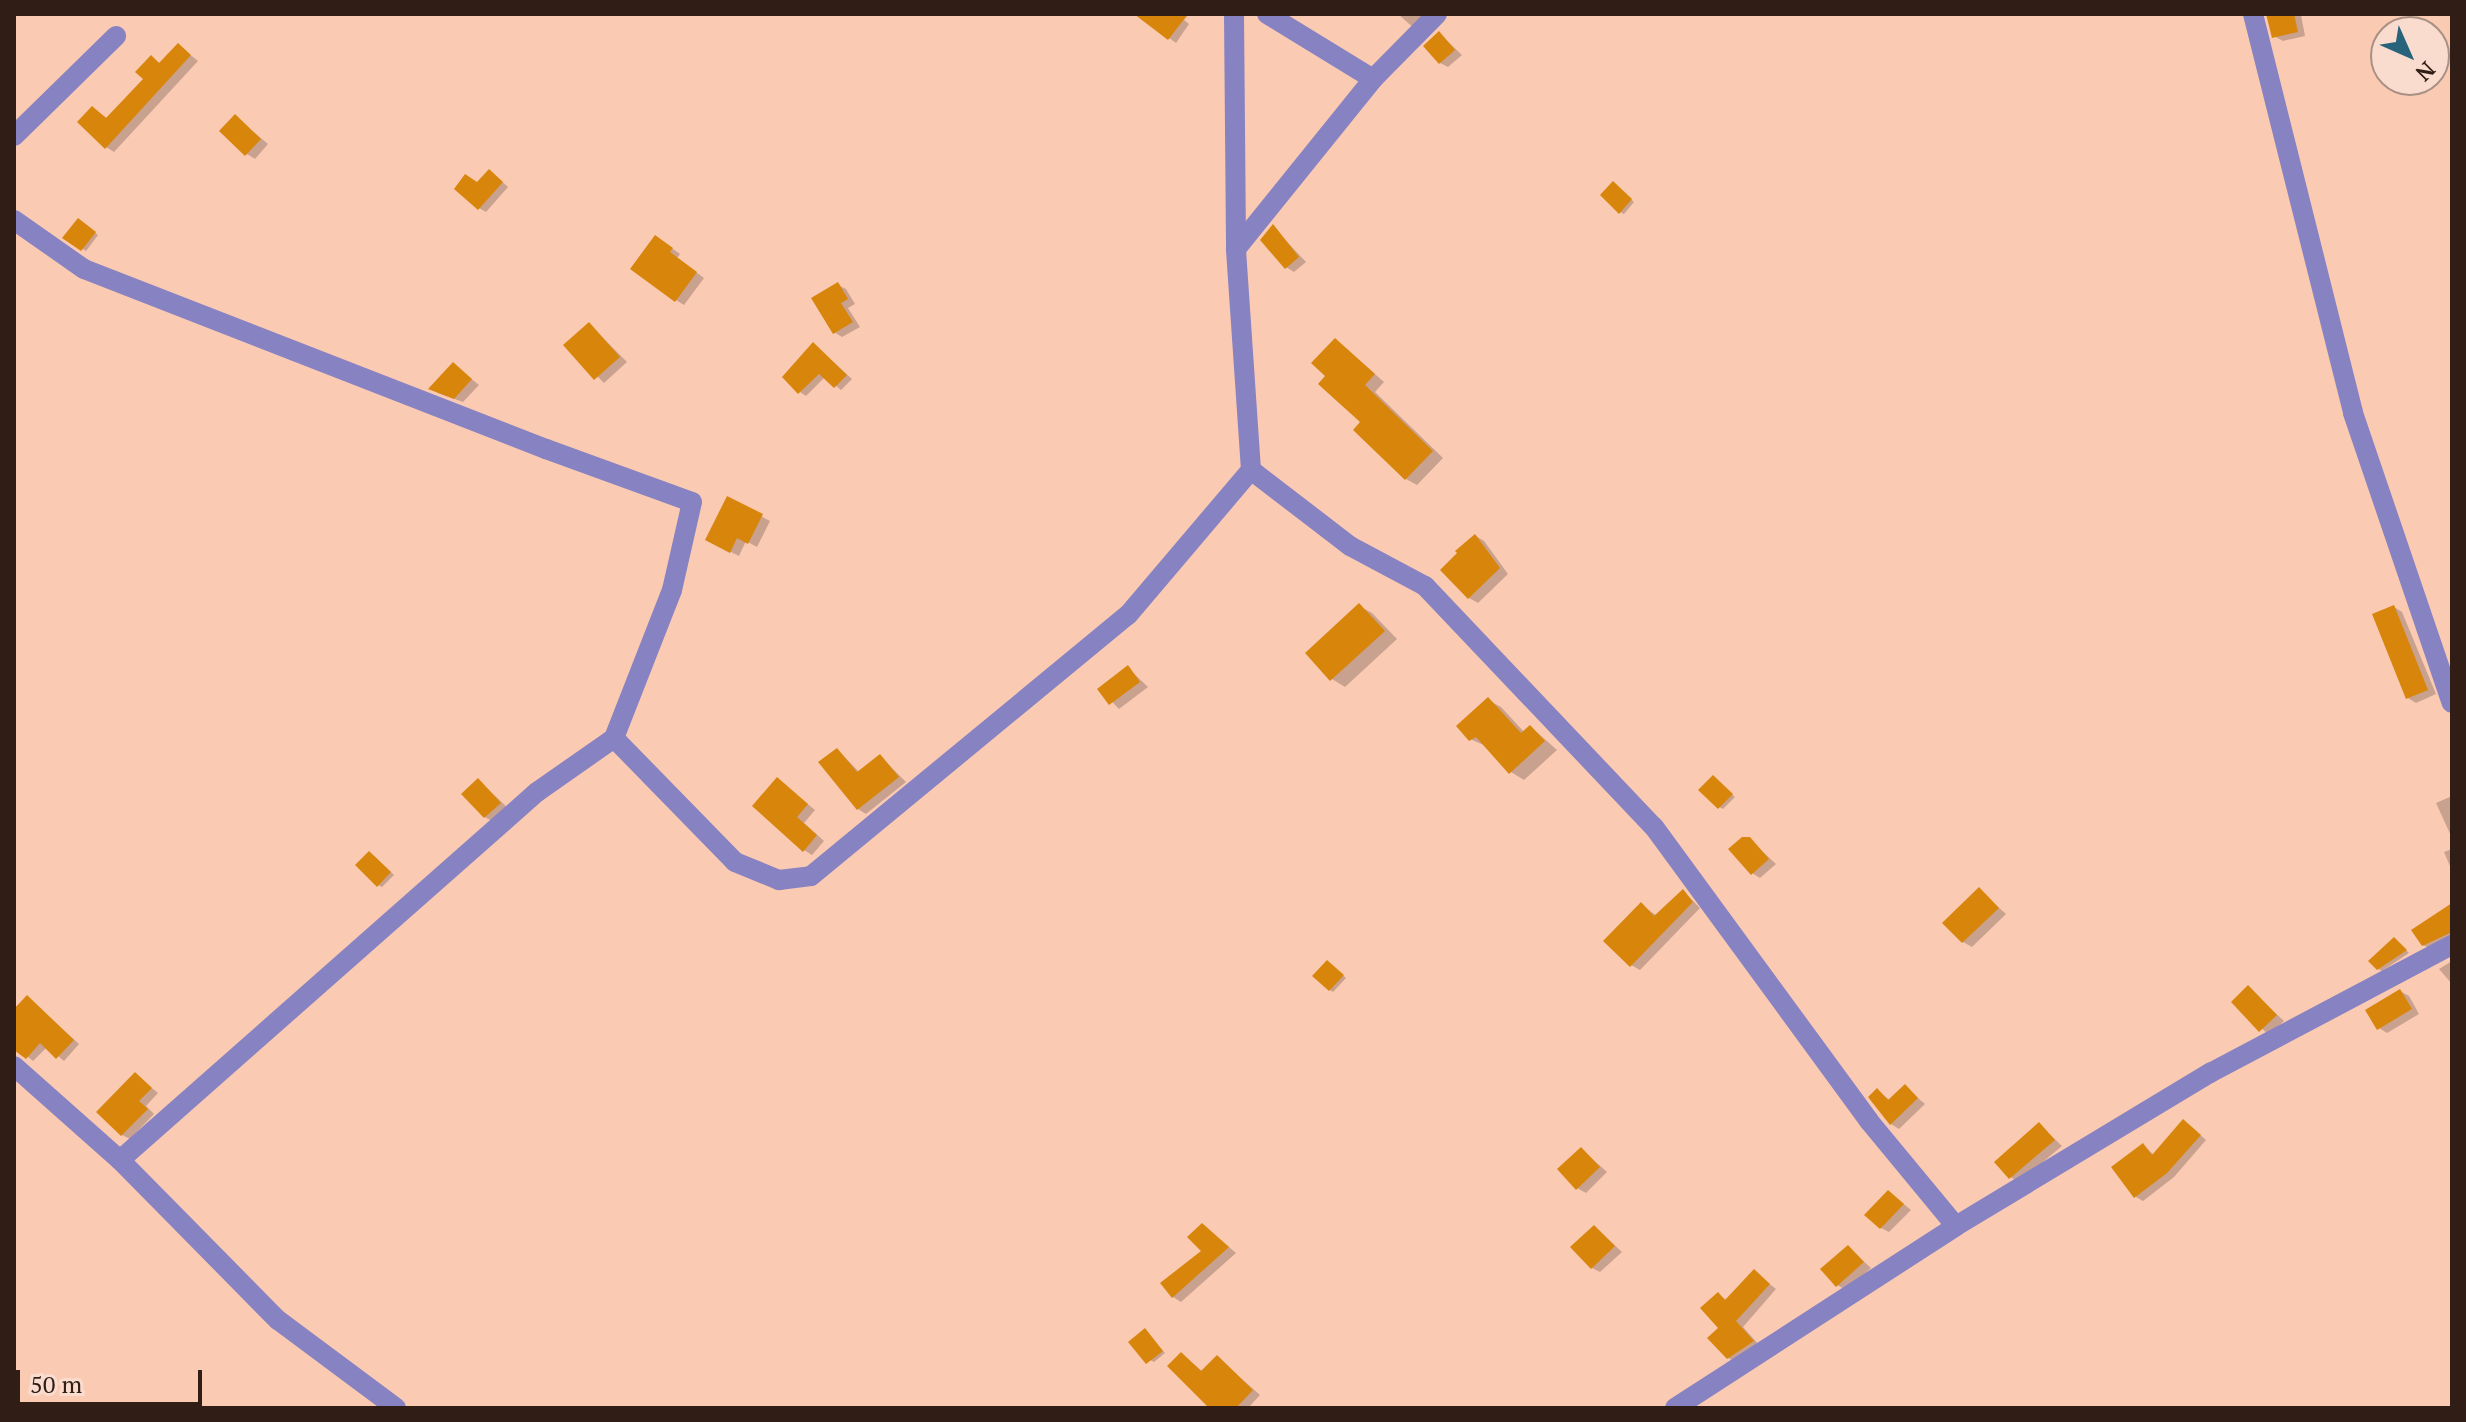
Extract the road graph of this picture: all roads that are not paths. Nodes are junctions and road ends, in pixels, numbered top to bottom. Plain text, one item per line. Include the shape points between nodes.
1 (1234, 14) edge
2 (1267, 14) edge
3 (1437, 14) edge
4 (2253, 14) edge
5 (116, 36) dead end
6 (1373, 79) junction
7 (14, 136) edge
8 (14, 220) edge
9 (1236, 249) junction
10 (1251, 470) junction
11 (2452, 703) edge
12 (614, 738) junction
13 (2452, 945) edge
14 (14, 1066) edge
15 (120, 1160) junction
16 (1956, 1226) junction
17 (396, 1408) edge
18 (1675, 1408) edge

1 - 9 street
2 - 6 street
3 - 6 street
4 - 11 street via 2353,413
5 - 7 street
6 - 9 street
8 - 12 street via 84,269 692,502 672,590
9 - 10 street
10 - 12 street via 1128,615 811,876 779,880 735,862
10 - 16 street via 1350,546 1425,586 1643,815 1869,1121
12 - 15 street via 537,792
13 - 16 street via 2210,1073
14 - 15 street
15 - 17 street via 278,1320
16 - 18 street

